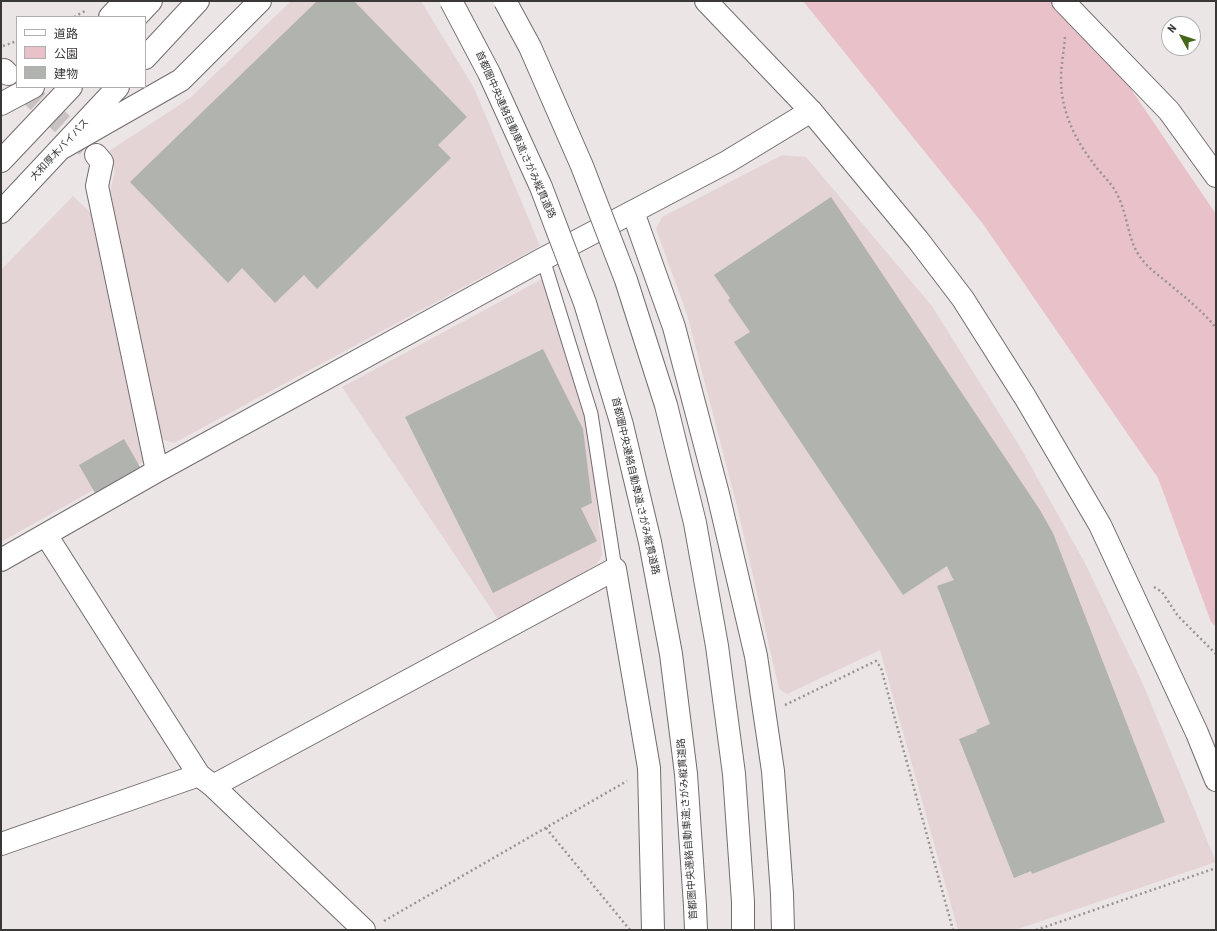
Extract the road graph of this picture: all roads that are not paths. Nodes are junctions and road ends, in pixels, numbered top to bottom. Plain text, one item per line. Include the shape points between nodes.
1 (125, 1) edge
2 (151, 1) edge
3 (198, 1) edge
4 (260, 1) edge
5 (451, 1) edge
6 (505, 1) edge
7 (706, 1) edge
8 (1065, 4) edge
9 (111, 16) edge
10 (137, 16) edge
11 (146, 57) edge
12 (30, 88) edge
13 (70, 88) edge
14 (117, 88) edge
15 (1, 104) edge
16 (811, 111) junction
17 (60, 149) junction
18 (96, 155) tunnel mouth
19 (1, 162) edge
20 (1216, 176) edge
21 (1, 212) edge
22 (633, 212) junction
23 (543, 259) junction
24 (158, 471) junction
25 (46, 535) junction
26 (1, 560) edge
27 (615, 569) junction
28 (1216, 780) edge
29 (206, 781) junction
30 (1, 844) edge
31 (364, 930) edge
32 (653, 930) edge
33 (696, 930) edge
34 (743, 930) edge
35 (783, 930) edge

1 - 9 main road
2 - 10 main road
3 - 11 main road
4 - 17 main road via 181,80
5 - 33 main road, 首都圏中央連絡自動車道;さがみ縦貫道路, bridge via 489,73 541,187 585,303 622,425 650,542 671,654 686,774
6 - 34 main road, bridge via 530,47 582,166 626,280 666,405 695,523 717,646 734,774
7 - 16 main road
8 - 20 main road via 1169,111
12 - 15 main road
13 - 19 main road
14 - 17 main road, 大和厚木バイパス
16 - 22 main road via 727,162
16 - 28 main road via 918,240 967,305 1025,397 1100,525 1197,733
17 - 21 main road, 大和厚木バイパス
18 - 24 main road via 102,162 97,186
22 - 23 main road
22 - 35 main road via 674,327 718,494 756,656 773,771
23 - 24 main road
23 - 27 lane via 591,414
24 - 25 main road
25 - 26 main road
25 - 29 main road
27 - 29 main road
27 - 32 main road via 649,768
29 - 30 main road
29 - 31 main road

